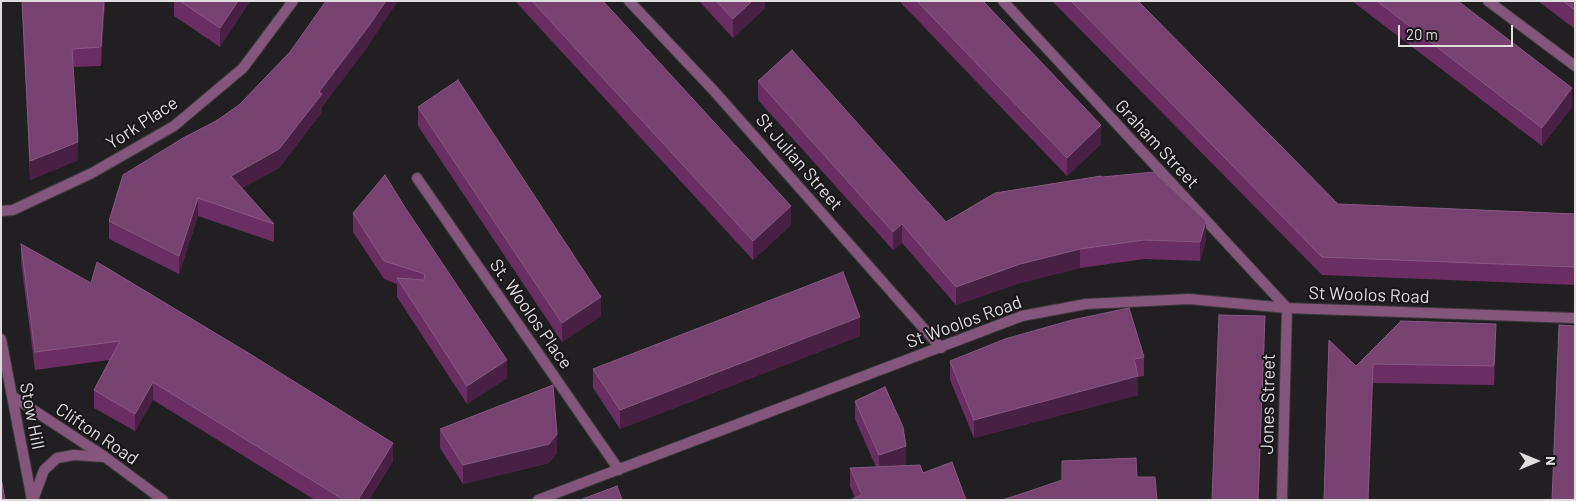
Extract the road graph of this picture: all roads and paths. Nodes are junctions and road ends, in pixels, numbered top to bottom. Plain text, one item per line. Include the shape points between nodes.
1 (293, 1) edge
2 (629, 1) edge
3 (1003, 1) edge
4 (1488, 1) edge
5 (1575, 66) edge
6 (417, 178) dead end
7 (1, 211) edge
8 (1287, 308) junction
9 (1575, 318) edge
10 (1, 339) edge
11 (941, 348) junction
12 (12, 396) junction
13 (105, 457) junction
14 (619, 470) junction
15 (33, 500) edge
16 (163, 500) edge
17 (538, 500) edge
18 (1282, 500) edge

1 - 7 street, York Place via 243,68 174,126 92,173 13,210
2 - 11 street, St Julian Street via 715,92
3 - 8 street, Graham Street
4 - 5 street
6 - 14 street, St. Woolos Place
8 - 9 street, St Woolos Road
8 - 11 street, St Woolos Road via 1189,299 1086,304 1022,316
8 - 18 street, Jones Street
10 - 12 street, Stow Hill
11 - 14 street, St Woolos Road
12 - 13 street, Clifton Road
12 - 15 street, Stow Hill
13 - 15 street via 74,455 57,458 44,470
13 - 16 street, Clifton Road
14 - 17 street, St Woolos Road

